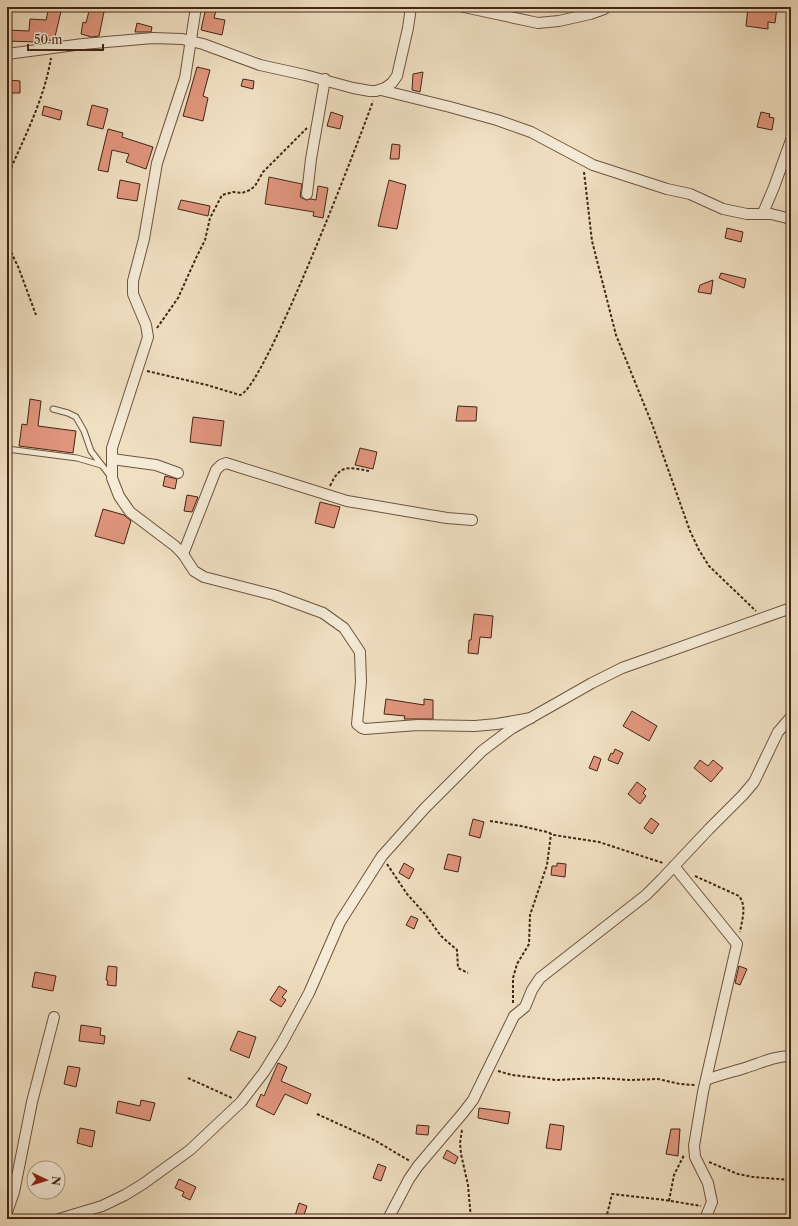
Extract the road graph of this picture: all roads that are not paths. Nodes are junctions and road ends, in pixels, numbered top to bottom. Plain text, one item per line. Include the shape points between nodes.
1 (196, 7) edge
2 (411, 7) edge
3 (464, 7) edge
4 (606, 7) edge
5 (190, 41) junction
6 (7, 54) edge
7 (325, 80) junction
8 (379, 91) junction
9 (791, 140) edge
10 (307, 194) dead end
11 (763, 213) junction
12 (791, 219) edge
13 (53, 409) dead end
14 (7, 449) edge
15 (112, 459) junction
16 (101, 465) junction
17 (178, 473) dead end
18 (112, 478) junction
19 (472, 520) dead end
20 (183, 554) junction
21 (791, 608) edge
22 (531, 718) junction
23 (791, 718) edge
24 (675, 868) junction
25 (54, 1017) dead end
26 (791, 1056) edge
27 (705, 1082) junction
28 (7, 1212) edge
29 (59, 1219) edge
30 (388, 1219) edge
31 (706, 1219) edge

1 - 5 street
2 - 8 street via 397,76 392,83
3 - 4 street via 538,23 590,14
5 - 6 street via 153,38
5 - 7 street via 254,64
5 - 15 street via 186,78 157,163 145,233 133,281 133,294 146,325 148,337 112,448
7 - 8 street via 370,92
7 - 10 street
8 - 11 street via 450,106 497,120 531,132 609,171 690,194 723,209 747,214
9 - 11 street
11 - 12 street
13 - 16 lane via 76,417 91,451
14 - 16 lane via 77,458
15 - 17 street via 156,465
15 - 18 street
16 - 18 lane
18 - 20 street via 119,496 130,512
19 - 20 street via 366,505 229,463 221,465 216,470
20 - 22 street via 194,572 204,577 274,595 323,612 344,628 360,652 361,682 357,724 362,728 474,726
21 - 22 street via 622,668 592,682
22 - 29 street via 511,729 482,751 382,856 340,922 309,993 282,1043 241,1102 190,1150 125,1195 102,1206
23 - 24 street via 778,732 754,782 709,828
24 - 27 street via 737,944
24 - 30 street via 646,895 540,978 525,1007 514,1016 473,1100 418,1166
25 - 28 street via 32,1102 14,1192
26 - 27 street via 769,1059
27 - 31 street via 690,1154 708,1183 712,1202

